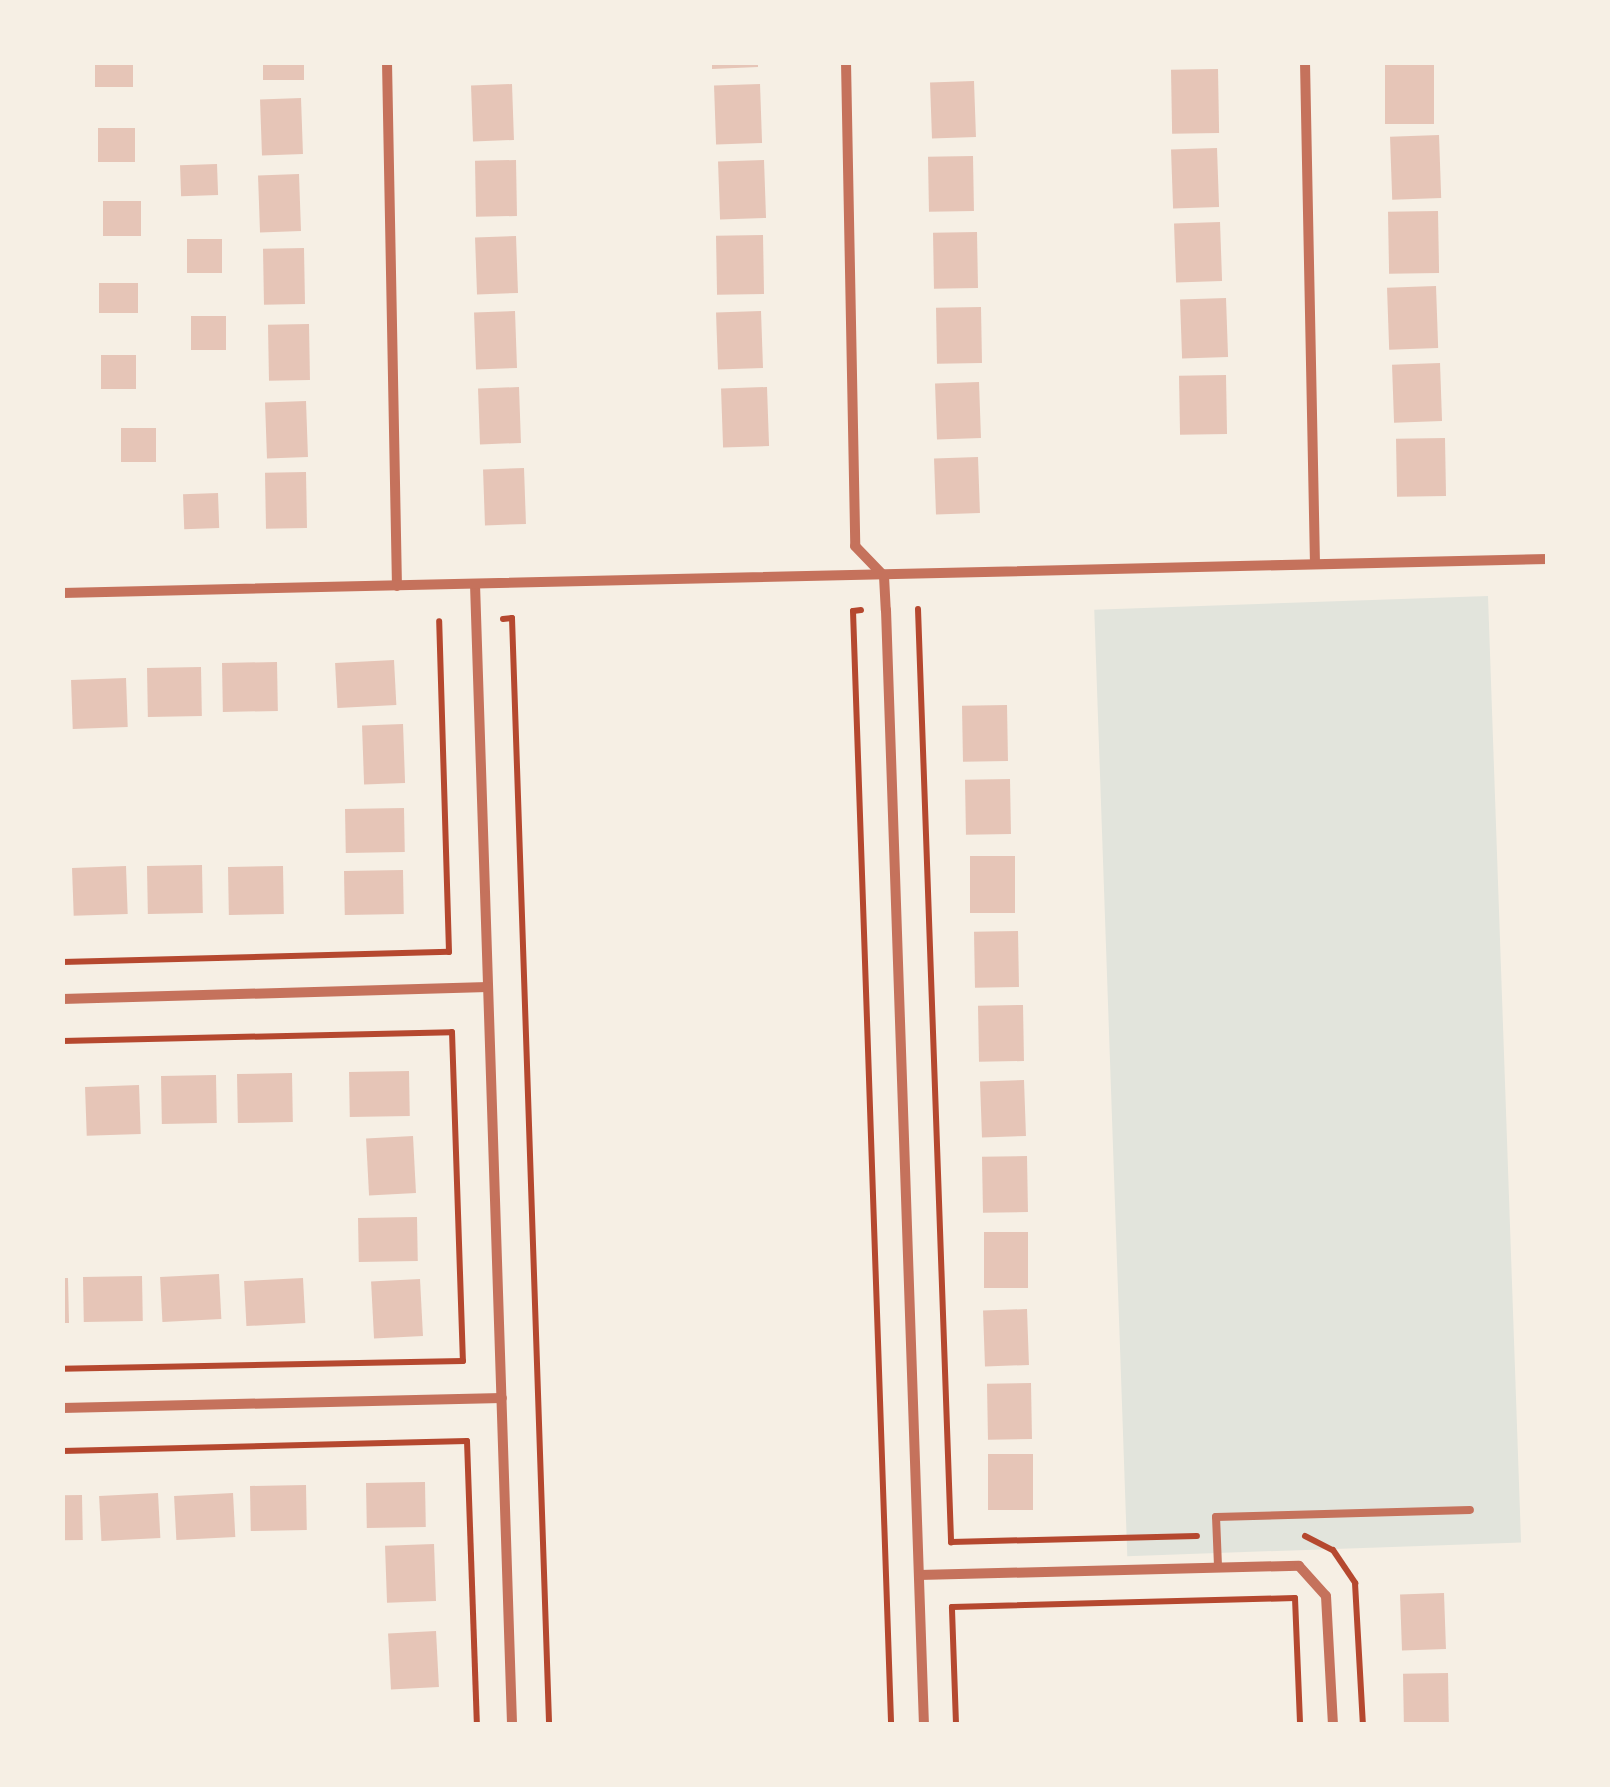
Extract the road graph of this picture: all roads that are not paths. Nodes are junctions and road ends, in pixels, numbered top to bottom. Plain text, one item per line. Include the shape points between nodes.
1 (386, 62) edge
2 (846, 62) edge
3 (1305, 62) edge
4 (1548, 559) edge
5 (1314, 564) junction
6 (884, 576) junction
7 (476, 584) junction
8 (397, 586) junction
9 (62, 593) edge
10 (488, 988) junction
11 (62, 999) edge
12 (502, 1398) junction
13 (62, 1408) edge
14 (1470, 1510) dead end
15 (1218, 1566) junction
16 (919, 1575) junction
17 (512, 1724) edge
18 (924, 1724) edge
19 (1333, 1724) edge

1 - 8 street
2 - 6 street via 855,546
3 - 5 street
4 - 5 street
5 - 6 street
6 - 7 street
6 - 16 street
7 - 8 street
7 - 10 street
8 - 9 street
10 - 11 street
10 - 12 street
12 - 13 street
12 - 17 street
14 - 15 lane via 1216,1517
15 - 16 street
15 - 19 street via 1299,1566 1326,1596
16 - 18 street

